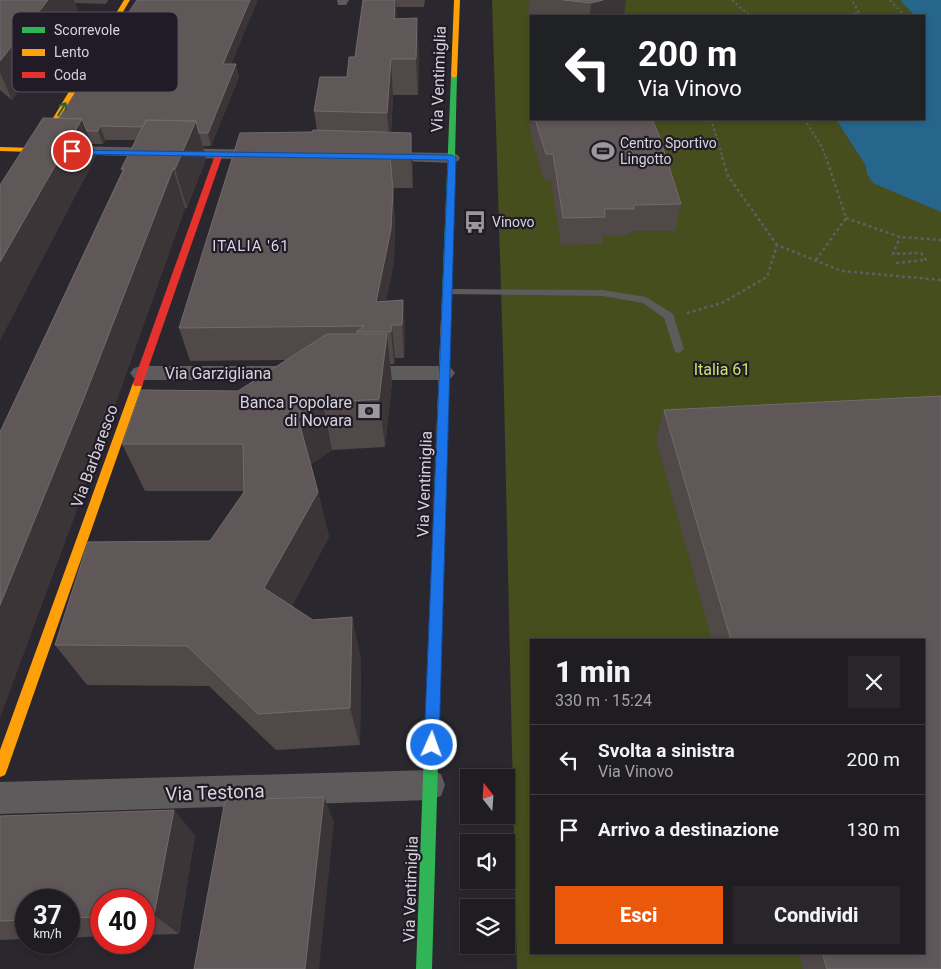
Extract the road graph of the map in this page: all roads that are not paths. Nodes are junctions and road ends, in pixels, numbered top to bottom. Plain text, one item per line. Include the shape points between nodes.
1 (127, 0) edge
2 (457, 0) edge
3 (120, 12) edge
4 (72, 92) edge
5 (0, 150) edge
6 (37, 150) junction
7 (219, 154) junction
8 (277, 155) edge
9 (363, 156) edge
10 (452, 158) junction
11 (0, 212) edge
12 (447, 292) junction
13 (679, 349) dead end
14 (141, 373) junction
15 (444, 373) junction
16 (0, 770) edge
17 (430, 785) junction
18 (0, 798) edge
19 (424, 969) edge

3 -> 1 street
2 - 10 street, Via Ventimiglia
6 -> 4 street
5 - 6 street
6 - 7 street
6 - 11 street
7 - 8 street
7 - 14 street, Via Barbaresco
9 - 10 street
10 - 12 street, Via Ventimiglia
12 - 13 lane via 603,293 646,300 669,316
12 - 15 street, Via Ventimiglia
14 - 15 street, Via Garzigliana
14 - 16 street, Via Barbaresco
15 - 17 street, Via Ventimiglia
17 - 18 street, Via Testona
17 - 19 street, Via Ventimiglia

